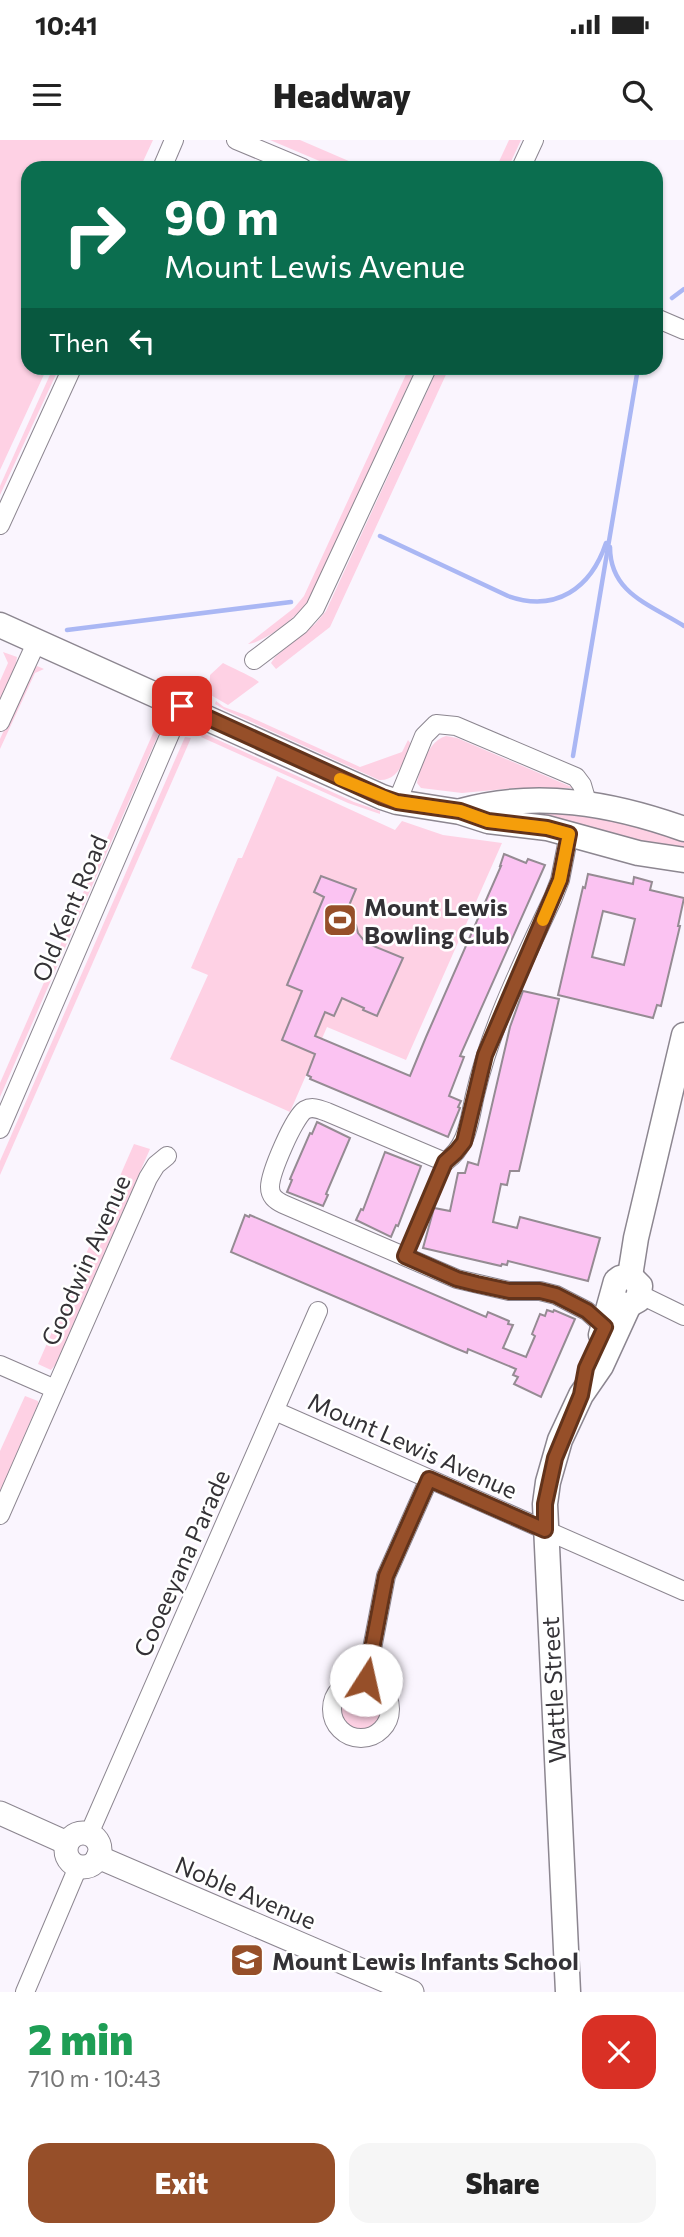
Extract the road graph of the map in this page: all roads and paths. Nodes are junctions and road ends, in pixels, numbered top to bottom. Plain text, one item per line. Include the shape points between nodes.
1 (174, 140) edge
2 (236, 140) edge
3 (534, 140) edge
4 (165, 161) edge
5 (286, 161) edge
6 (524, 161) edge
7 (663, 321) edge
8 (684, 330) edge
9 (69, 375) edge
10 (424, 375) edge
11 (0, 525) edge
12 (0, 625) edge
13 (37, 641) junction
14 (254, 660) dead end
15 (182, 706) junction
16 (0, 722) edge
17 (397, 802) junction
18 (587, 802) junction
19 (460, 811) junction
20 (684, 829) edge
21 (569, 834) junction
22 (638, 853) junction
23 (684, 860) edge
24 (684, 876) edge
25 (684, 1035) edge
26 (0, 1129) edge
27 (167, 1156) dead end
28 (445, 1162) junction
29 (405, 1256) junction
30 (628, 1293) junction
31 (318, 1311) dead end
32 (684, 1316) edge
33 (605, 1327) junction
34 (0, 1365) edge
35 (55, 1389) junction
36 (581, 1395) junction
37 (275, 1411) junction
38 (429, 1479) junction
39 (0, 1515) edge
40 (545, 1530) junction
41 (684, 1591) edge
42 (366, 1680) dead end
43 (0, 1813) edge
44 (89, 1834) junction
45 (67, 1843) junction
46 (88, 1862) junction
47 (25, 1992) edge
48 (412, 1992) edge
49 (568, 1992) edge

1 - 4 street
2 - 5 street
3 - 6 street
7 - 8 street
9 - 11 street
10 - 14 street via 315,608
12 - 13 main road
13 - 15 main road
13 - 16 street
15 - 17 main road
15 - 26 street, Old Kent Road
17 - 18 street via 424,736 436,724 456,726 576,777
17 - 19 main road
18 - 19 main road via 526,801
18 - 20 main road
19 - 21 main road via 488,821
21 - 22 main road
21 - 28 street via 557,889 485,1055 464,1142
22 - 23 main road
22 - 24 main road
25 - 30 main road, Wattle Street via 636,1238
27 - 35 street, Goodwin Avenue via 148,1178
28 - 29 lane
28 - 29 street via 311,1108 296,1119 273,1173 270,1188 276,1200
29 - 33 street via 457,1279 509,1291 556,1295 587,1311
30 - 32 street
30 - 33 main road, Wattle Street
30 - 36 main road, Wattle Street via 601,1366
31 - 37 street, Cooeeyana Parade
33 - 36 main road, Wattle Street via 586,1368
34 - 35 street
35 - 39 street, Goodwin Avenue
36 - 40 main road, Wattle Street via 560,1440 548,1482
37 - 38 street, Mount Lewis Avenue
37 - 44 street, Cooeeyana Parade
38 - 40 street, Mount Lewis Avenue
38 - 42 street via 386,1576
40 - 41 street, Mount Lewis Avenue
40 - 49 main road, Wattle Street
43 - 45 street
44 - 45 street via 74,1835
44 - 46 street via 99,1846
45 - 46 street via 67,1857
46 - 47 street
46 - 48 street, Noble Avenue

